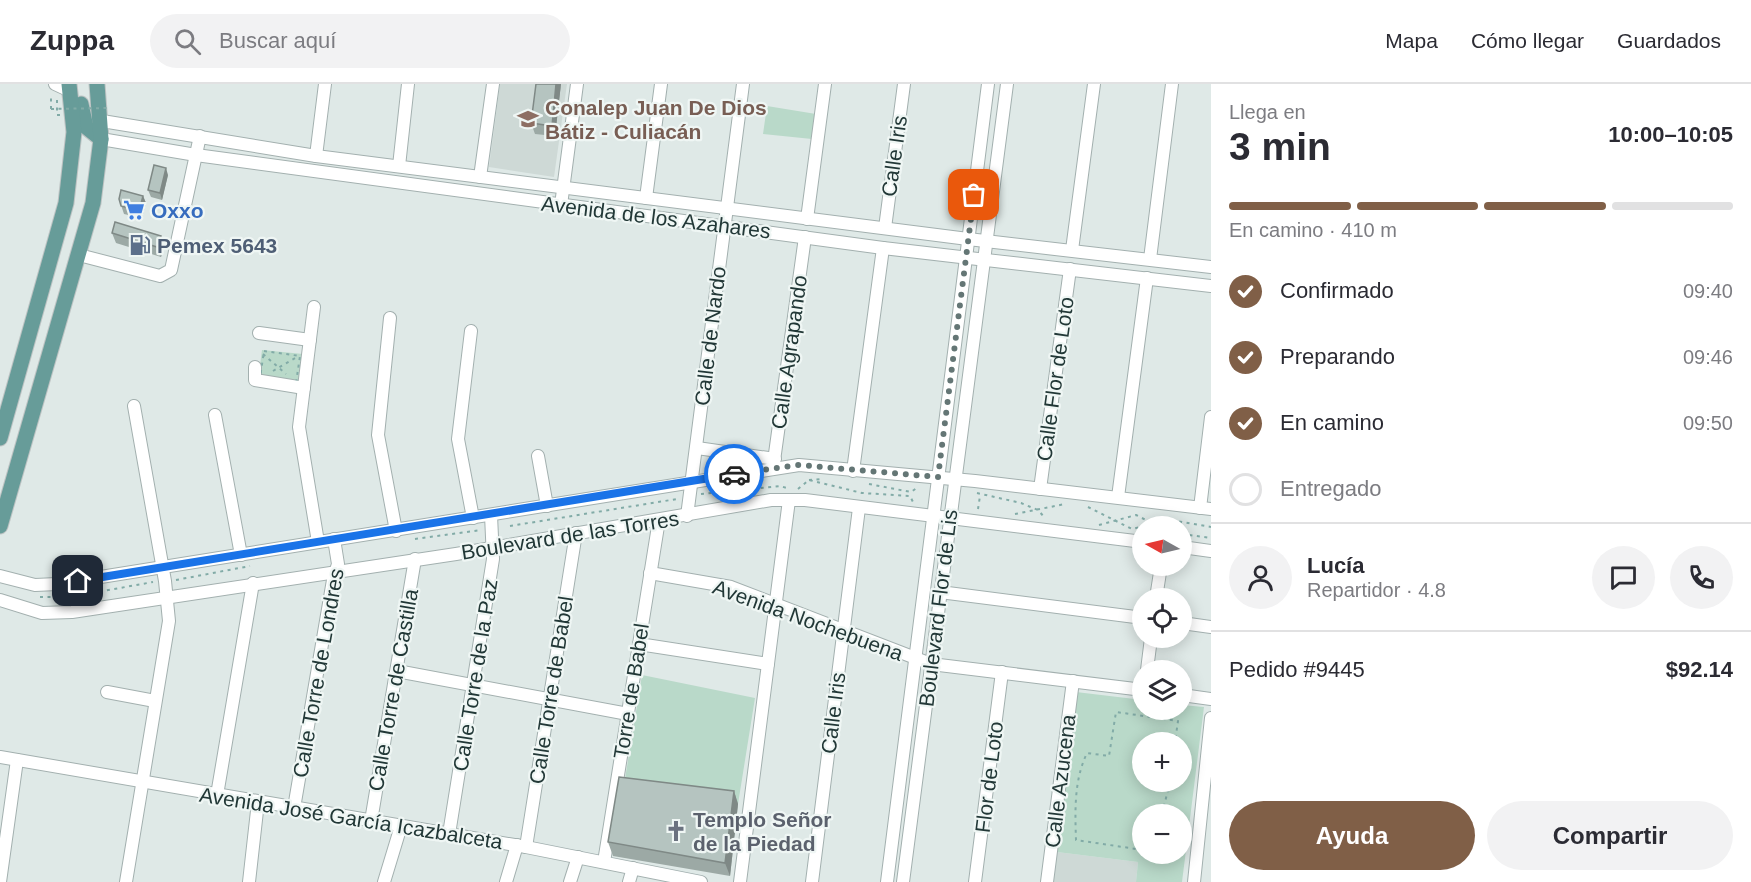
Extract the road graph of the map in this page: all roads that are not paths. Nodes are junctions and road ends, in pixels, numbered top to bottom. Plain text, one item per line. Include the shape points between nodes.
1 (97, 84) edge
2 (325, 84) edge
3 (408, 84) edge
4 (493, 84) edge
5 (578, 84) edge
6 (661, 84) edge
7 (743, 84) edge
8 (825, 84) edge
9 (904, 84) edge
10 (988, 84) edge
11 (1006, 84) edge
12 (1094, 84) edge
13 (1172, 84) edge
14 (63, 88) edge
15 (105, 114) junction
16 (200, 136) junction
17 (101, 140) junction
18 (196, 155) junction
19 (316, 156) junction
20 (399, 166) junction
21 (480, 177) junction
22 (563, 187) junction
23 (646, 198) junction
24 (561, 205) junction
25 (726, 208) junction
26 (807, 219) junction
27 (724, 227) junction
28 (885, 228) junction
29 (805, 237) junction
30 (968, 239) junction
31 (987, 240) junction
32 (883, 248) junction
33 (1072, 250) junction
34 (79, 255) junction
35 (966, 255) junction
36 (984, 257) junction
37 (1150, 259) junction
38 (1211, 267) edge
39 (1070, 269) junction
40 (1147, 278) junction
41 (1211, 286) edge
42 (314, 307) dead end
43 (390, 318) dead end
44 (471, 331) dead end
45 (259, 333) dead end
46 (310, 340) junction
47 (258, 373) road end
48 (16, 383) junction
49 (300, 385) junction
50 (40, 390) junction
51 (134, 406) dead end
52 (215, 415) dead end
53 (1211, 417) edge
54 (0, 438) edge
55 (697, 448) junction
56 (538, 456) dead end
57 (774, 463) junction
58 (853, 471) junction
59 (938, 477) junction
60 (955, 479) junction
61 (693, 481) junction
62 (1040, 489) junction
63 (1118, 497) junction
64 (789, 500) junction
65 (547, 506) junction
66 (859, 508) junction
67 (1206, 509) edge
68 (491, 515) junction
69 (687, 516) junction
70 (933, 516) junction
71 (473, 518) junction
72 (950, 519) junction
73 (659, 520) junction
74 (0, 526) edge
75 (396, 531) junction
76 (576, 533) junction
77 (334, 539) junction
78 (1132, 541) edge
79 (318, 542) junction
80 (493, 547) junction
81 (1192, 548) edge
82 (1211, 551) edge
83 (241, 555) junction
84 (415, 559) junction
85 (162, 568) junction
86 (337, 571) junction
87 (650, 573) junction
88 (0, 576) edge
89 (253, 583) junction
90 (940, 592) junction
91 (167, 597) junction
92 (0, 600) edge
93 (776, 605) junction
94 (1132, 617) edge
95 (1192, 624) edge
96 (1211, 627) edge
97 (843, 632) junction
98 (639, 644) junction
99 (915, 659) junction
100 (768, 664) junction
101 (931, 664) junction
102 (397, 671) junction
103 (1002, 672) junction
104 (1073, 681) junction
105 (473, 685) junction
106 (1132, 689) edge
107 (107, 692) dead end
108 (1192, 696) edge
109 (549, 699) junction
110 (1211, 699) edge
111 (155, 701) junction
112 (628, 714) junction
113 (1211, 718) edge
114 (0, 757) edge
115 (17, 760) junction
116 (141, 783) junction
117 (217, 795) junction
118 (258, 802) junction
119 (294, 808) junction
120 (372, 821) junction
121 (401, 826) junction
122 (449, 834) junction
123 (521, 846) junction
124 (578, 857) junction
125 (604, 862) junction
126 (633, 868) junction
127 (0, 882) edge
128 (126, 882) edge
129 (249, 882) edge
130 (384, 882) edge
131 (506, 882) edge
132 (570, 882) edge
133 (629, 882) edge
134 (702, 882) edge
135 (740, 882) edge
136 (812, 882) edge
137 (887, 882) edge
138 (903, 882) edge
139 (975, 882) edge
140 (1047, 882) edge
141 (1194, 882) edge

1 - 15 main road
2 - 19 street
3 - 20 street
4 - 21 street
5 - 22 street
6 - 23 street
7 - 25 street, Calle de Nardo
8 - 26 street
9 - 28 street, Calle Iris
10 - 30 street, Boulevard Flor de Lis
11 - 31 street, Boulevard Flor de Lis
12 - 33 street
13 - 37 street
14 - 17 main road via 78,96 86,127
14 - 48 main road via 73,153 66,203
15 - 16 street, Avenida de los Azahares
15 - 17 main road
16 - 18 street
16 - 19 street, Avenida de los Azahares
17 - 18 street, Avenida de los Azahares
17 - 34 main road via 98,180
18 - 24 street, Avenida de los Azahares
18 - 34 street via 171,270 160,276
19 - 20 street, Avenida de los Azahares
20 - 21 street, Avenida de los Azahares
21 - 22 street, Avenida de los Azahares
22 - 23 street, Avenida de los Azahares
22 - 24 street
23 - 25 street, Avenida de los Azahares
24 - 27 street, Avenida de los Azahares
25 - 26 street, Avenida de los Azahares
25 - 27 street, Calle de Nardo
26 - 28 street, Avenida de los Azahares
27 - 29 street, Avenida de los Azahares
27 - 55 street, Calle de Nardo
28 - 30 street, Avenida de los Azahares
29 - 32 street, Avenida de los Azahares
29 - 57 street, Calle Agrapando
30 - 31 street, Avenida de los Azahares
30 - 35 street, Boulevard Flor de Lis
31 - 33 street, Avenida de los Azahares
31 - 36 street, Boulevard Flor de Lis
32 - 35 street, Avenida de los Azahares
32 - 58 street
33 - 37 street, Avenida de los Azahares
34 - 50 main road
35 - 36 street, Avenida de los Azahares
35 - 59 street, Boulevard Flor de Lis
36 - 39 street, Avenida de los Azahares
36 - 60 street, Boulevard Flor de Lis
37 - 38 street, Avenida de los Azahares
39 - 40 street, Avenida de los Azahares
39 - 62 street, Calle Flor de Loto
40 - 41 street, Avenida de los Azahares
40 - 63 street
42 - 46 street
43 - 75 street via 378,435
44 - 71 street via 458,439
45 - 46 street
46 - 49 street
47 - 49 street via 255,380
48 - 50 main road
48 - 54 main road
49 - 79 street via 299,427
50 - 74 main road
51 - 85 street
52 - 83 street
53 - 67 street
55 - 57 street
55 - 61 street, Calle de Nardo
56 - 65 street
57 - 58 street, Boulevard de las Torres
57 - 61 street, Boulevard de las Torres
58 - 59 street, Boulevard de las Torres
59 - 60 street, Boulevard de las Torres
59 - 70 street, Boulevard Flor de Lis
60 - 62 street, Boulevard de las Torres
60 - 72 street, Boulevard Flor de Lis
61 - 65 street, Boulevard de las Torres
61 - 69 street, Calle de Nardo
62 - 63 street, Boulevard de las Torres
63 - 67 street, Boulevard de las Torres
64 - 66 street, Boulevard de las Torres
64 - 69 street, Boulevard de las Torres
64 - 93 street
65 - 68 street, Boulevard de las Torres
66 - 70 street, Boulevard de las Torres
66 - 97 street, Calle Iris
68 - 71 street, Boulevard de las Torres
68 - 80 street, Calle Torre de la Paz
69 - 73 street, Boulevard de las Torres
70 - 72 street, Boulevard de las Torres
70 - 99 street, Boulevard Flor de Lis
71 - 75 street, Boulevard de las Torres
72 - 78 street, Boulevard de las Torres
72 - 90 street, Boulevard Flor de Lis
73 - 76 street, Boulevard de las Torres
73 - 87 street, Torre de Babel
75 - 77 street, Boulevard de las Torres
76 - 80 street, Boulevard de las Torres
76 - 109 street, Calle Torre de Babel
77 - 79 street, Boulevard de las Torres
77 - 86 street, Calle Torre de Londres
79 - 83 street, Boulevard de las Torres
80 - 84 street, Boulevard de las Torres
80 - 105 street, Calle Torre de la Paz
81 - 82 street
83 - 85 street, Boulevard de las Torres
84 - 86 street, Boulevard de las Torres
84 - 102 street, Calle Torre de Castilla
85 - 88 street, Boulevard de las Torres via 44,586
85 - 91 street
86 - 89 street, Boulevard de las Torres
86 - 119 street, Calle Torre de Londres
87 - 93 street, Avenida Nochebuena via 722,585
87 - 98 street, Torre de Babel
89 - 91 street, Boulevard de las Torres
89 - 117 street
90 - 94 street
90 - 101 street, Boulevard Flor de Lis
91 - 92 street, Boulevard de las Torres via 51,613
91 - 111 street via 169,621
93 - 97 street, Avenida Nochebuena
93 - 100 street
95 - 96 street
97 - 99 street, Avenida Nochebuena
97 - 136 street, Calle Iris
98 - 100 street
98 - 112 street, Torre de Babel
99 - 101 street, Avenida Nochebuena
99 - 137 street, Boulevard Flor de Lis
100 - 135 street
101 - 103 street, Avenida Nochebuena
101 - 138 street, Boulevard Flor de Lis
102 - 105 street
102 - 120 street, Calle Torre de Castilla
103 - 104 street, Avenida Nochebuena
103 - 139 street, Flor de Loto
104 - 106 street, Avenida Nochebuena
104 - 140 street, Calle Azucena
105 - 109 street
105 - 122 street, Calle Torre de la Paz
107 - 111 street
108 - 110 street
109 - 112 street
109 - 123 street, Calle Torre de Babel
111 - 116 street
112 - 125 street, Torre de Babel
113 - 141 street
114 - 115 street, Avenida José García Icazbalceta
115 - 116 street, Avenida José García Icazbalceta
115 - 127 street
116 - 117 street, Avenida José García Icazbalceta
116 - 128 street
117 - 118 street, Avenida José García Icazbalceta
118 - 119 street, Avenida José García Icazbalceta
118 - 129 street
119 - 120 street, Avenida José García Icazbalceta
120 - 121 street, Avenida José García Icazbalceta
121 - 122 street, Avenida José García Icazbalceta
121 - 130 street
122 - 123 street, Avenida José García Icazbalceta
123 - 124 street, Avenida José García Icazbalceta
123 - 131 street, Calle Torre de Babel
124 - 125 street, Avenida José García Icazbalceta
124 - 132 street
125 - 126 street, Avenida José García Icazbalceta
126 - 133 street
126 - 134 street, Avenida José García Icazbalceta

